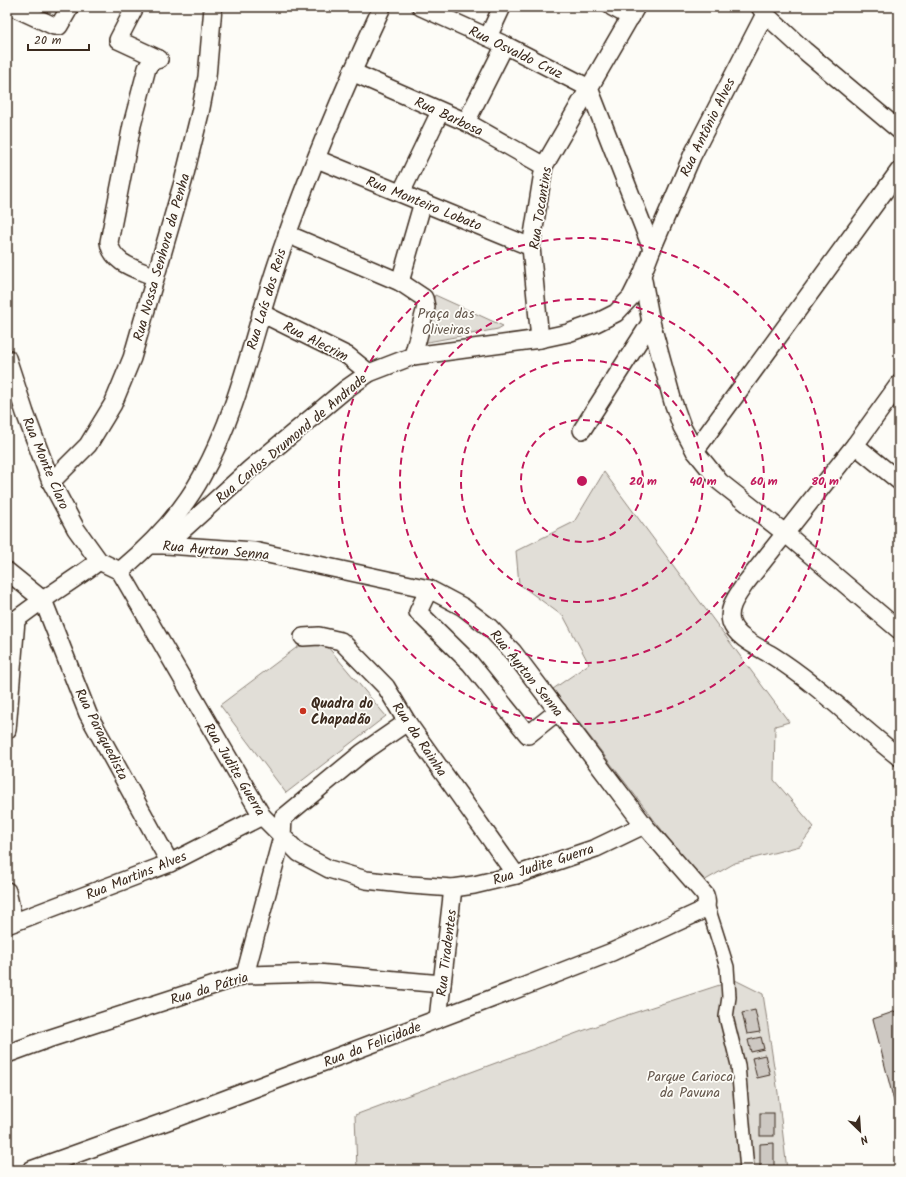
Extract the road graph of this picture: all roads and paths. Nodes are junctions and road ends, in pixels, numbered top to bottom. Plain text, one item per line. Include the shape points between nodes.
1 (13, 7) edge
2 (70, 7) edge
3 (135, 7) edge
4 (213, 7) edge
5 (382, 7) edge
6 (421, 7) edge
7 (502, 7) edge
8 (612, 7) edge
9 (764, 9) edge
10 (634, 12) edge
11 (488, 37) junction
12 (505, 45) junction
13 (352, 72) junction
14 (589, 88) junction
15 (440, 112) junction
16 (466, 122) junction
17 (899, 130) edge
18 (317, 159) junction
19 (544, 166) junction
20 (899, 171) edge
21 (401, 193) junction
22 (423, 202) junction
23 (287, 234) junction
24 (531, 247) junction
25 (652, 249) junction
26 (642, 275) junction
27 (155, 277) junction
28 (400, 282) junction
29 (261, 313) junction
30 (651, 322) junction
31 (540, 339) junction
32 (413, 356) junction
33 (7, 358) edge
34 (369, 373) junction
35 (899, 384) edge
36 (582, 430) dead end
37 (855, 445) junction
38 (695, 451) junction
39 (899, 481) edge
40 (51, 482) junction
41 (786, 534) junction
42 (158, 545) junction
43 (99, 561) junction
44 (7, 571) edge
45 (120, 571) junction
46 (429, 589) junction
47 (43, 600) junction
48 (11, 624) edge
49 (899, 630) edge
50 (303, 637) dead end
51 (558, 711) junction
52 (407, 722) junction
53 (7, 730) edge
54 (899, 757) edge
55 (262, 816) junction
56 (644, 825) junction
57 (282, 837) junction
58 (170, 863) junction
59 (516, 875) junction
60 (453, 888) junction
61 (7, 891) edge
62 (707, 904) junction
63 (10, 924) edge
64 (245, 975) junction
65 (442, 984) junction
66 (438, 1019) junction
67 (7, 1054) edge
68 (31, 1170) edge
69 (747, 1170) edge

1 - 2 street via 59,26
3 - 27 street via 118,40 159,59 151,62 147,68 132,125 109,242 114,257
4 - 27 street, Rua Nossa Senhora da Penha via 207,77 200,113
5 - 13 street, Rua Laís dos Reis
6 - 11 street, Rua Osvaldo Cruz
7 - 11 street
8 - 10 street
9 - 17 street via 805,50
9 - 25 street, Rua Antônio Alves via 692,156
10 - 14 street, Rua Tocantins
11 - 12 street, Rua Osvaldo Cruz
12 - 14 street, Rua Osvaldo Cruz
12 - 16 street
13 - 15 street, Rua Barbosa
13 - 18 street, Rua Laís dos Reis
14 - 19 street, Rua Tocantins
14 - 25 street
15 - 16 street, Rua Barbosa
15 - 21 street
16 - 19 street, Rua Barbosa
18 - 21 street, Rua Monteiro Lobato
18 - 23 street, Rua Laís dos Reis
19 - 24 street, Rua Tocantins
20 - 38 street
21 - 22 street, Rua Monteiro Lobato
22 - 24 street, Rua Monteiro Lobato
22 - 28 street
23 - 28 street
23 - 29 street, Rua Laís dos Reis
24 - 31 street, Rua Tocantins
25 - 26 street, Rua Antônio Alves
26 - 30 street
26 - 31 street, Rua Carlos Drumond de Andrade via 631,297 616,313 568,333
27 - 40 street, Rua Nossa Senhora da Penha via 132,358 113,404 88,445
28 - 32 street via 424,298 426,303
29 - 34 street, Rua Alecrim via 348,356
29 - 42 street, Rua Laís dos Reis via 222,435 202,476
30 - 36 street
30 - 38 street via 673,402 682,427
31 - 32 street, Rua Carlos Drumond de Andrade
32 - 34 street, Rua Carlos Drumond de Andrade
33 - 40 street, Rua Monte Claro
34 - 42 street, Rua Carlos Drumond de Andrade via 346,389
35 - 37 street
37 - 39 street
37 - 41 street
38 - 41 street via 720,482
40 - 43 street, Rua Monte Claro via 76,530
41 - 49 street
41 - 54 street via 732,603 731,623 743,638 795,670
42 - 45 street, Rua Laís dos Reis
42 - 46 street, Rua Ayrton Senna via 254,551
43 - 45 street
43 - 47 street
44 - 47 street
45 - 55 street, Rua Judite Guerra
46 - 51 street, Rua Ayrton Senna via 463,607 489,627 513,652
46 - 51 street via 418,612 470,663 528,735
47 - 48 street
47 - 58 street, Rua Paraquedista via 88,714
48 - 53 street
50 - 52 street, Rua da Rainha via 319,636 341,641 386,687
51 - 56 street, Rua Ayrton Senna
52 - 57 street via 362,753 283,818
52 - 59 street, Rua da Rainha
55 - 57 street, Rua Judite Guerra
55 - 58 street, Rua Martins Alves
56 - 59 street, Rua Judite Guerra via 596,848
56 - 62 street, Rua Ayrton Senna via 697,884 705,895
57 - 60 street, Rua Judite Guerra via 299,853 330,869 366,880
57 - 64 street
58 - 63 street, Rua Martins Alves
59 - 60 street, Rua Judite Guerra
60 - 65 street, Rua Tiradentes
61 - 63 street
62 - 66 street, Rua da Felicidade via 699,912 612,952
62 - 69 street via 727,967 729,997 726,1017 738,1065
64 - 65 street, Rua da Pátria via 317,972
64 - 67 street, Rua da Pátria
65 - 66 street, Rua Tiradentes
66 - 68 street, Rua da Felicidade

